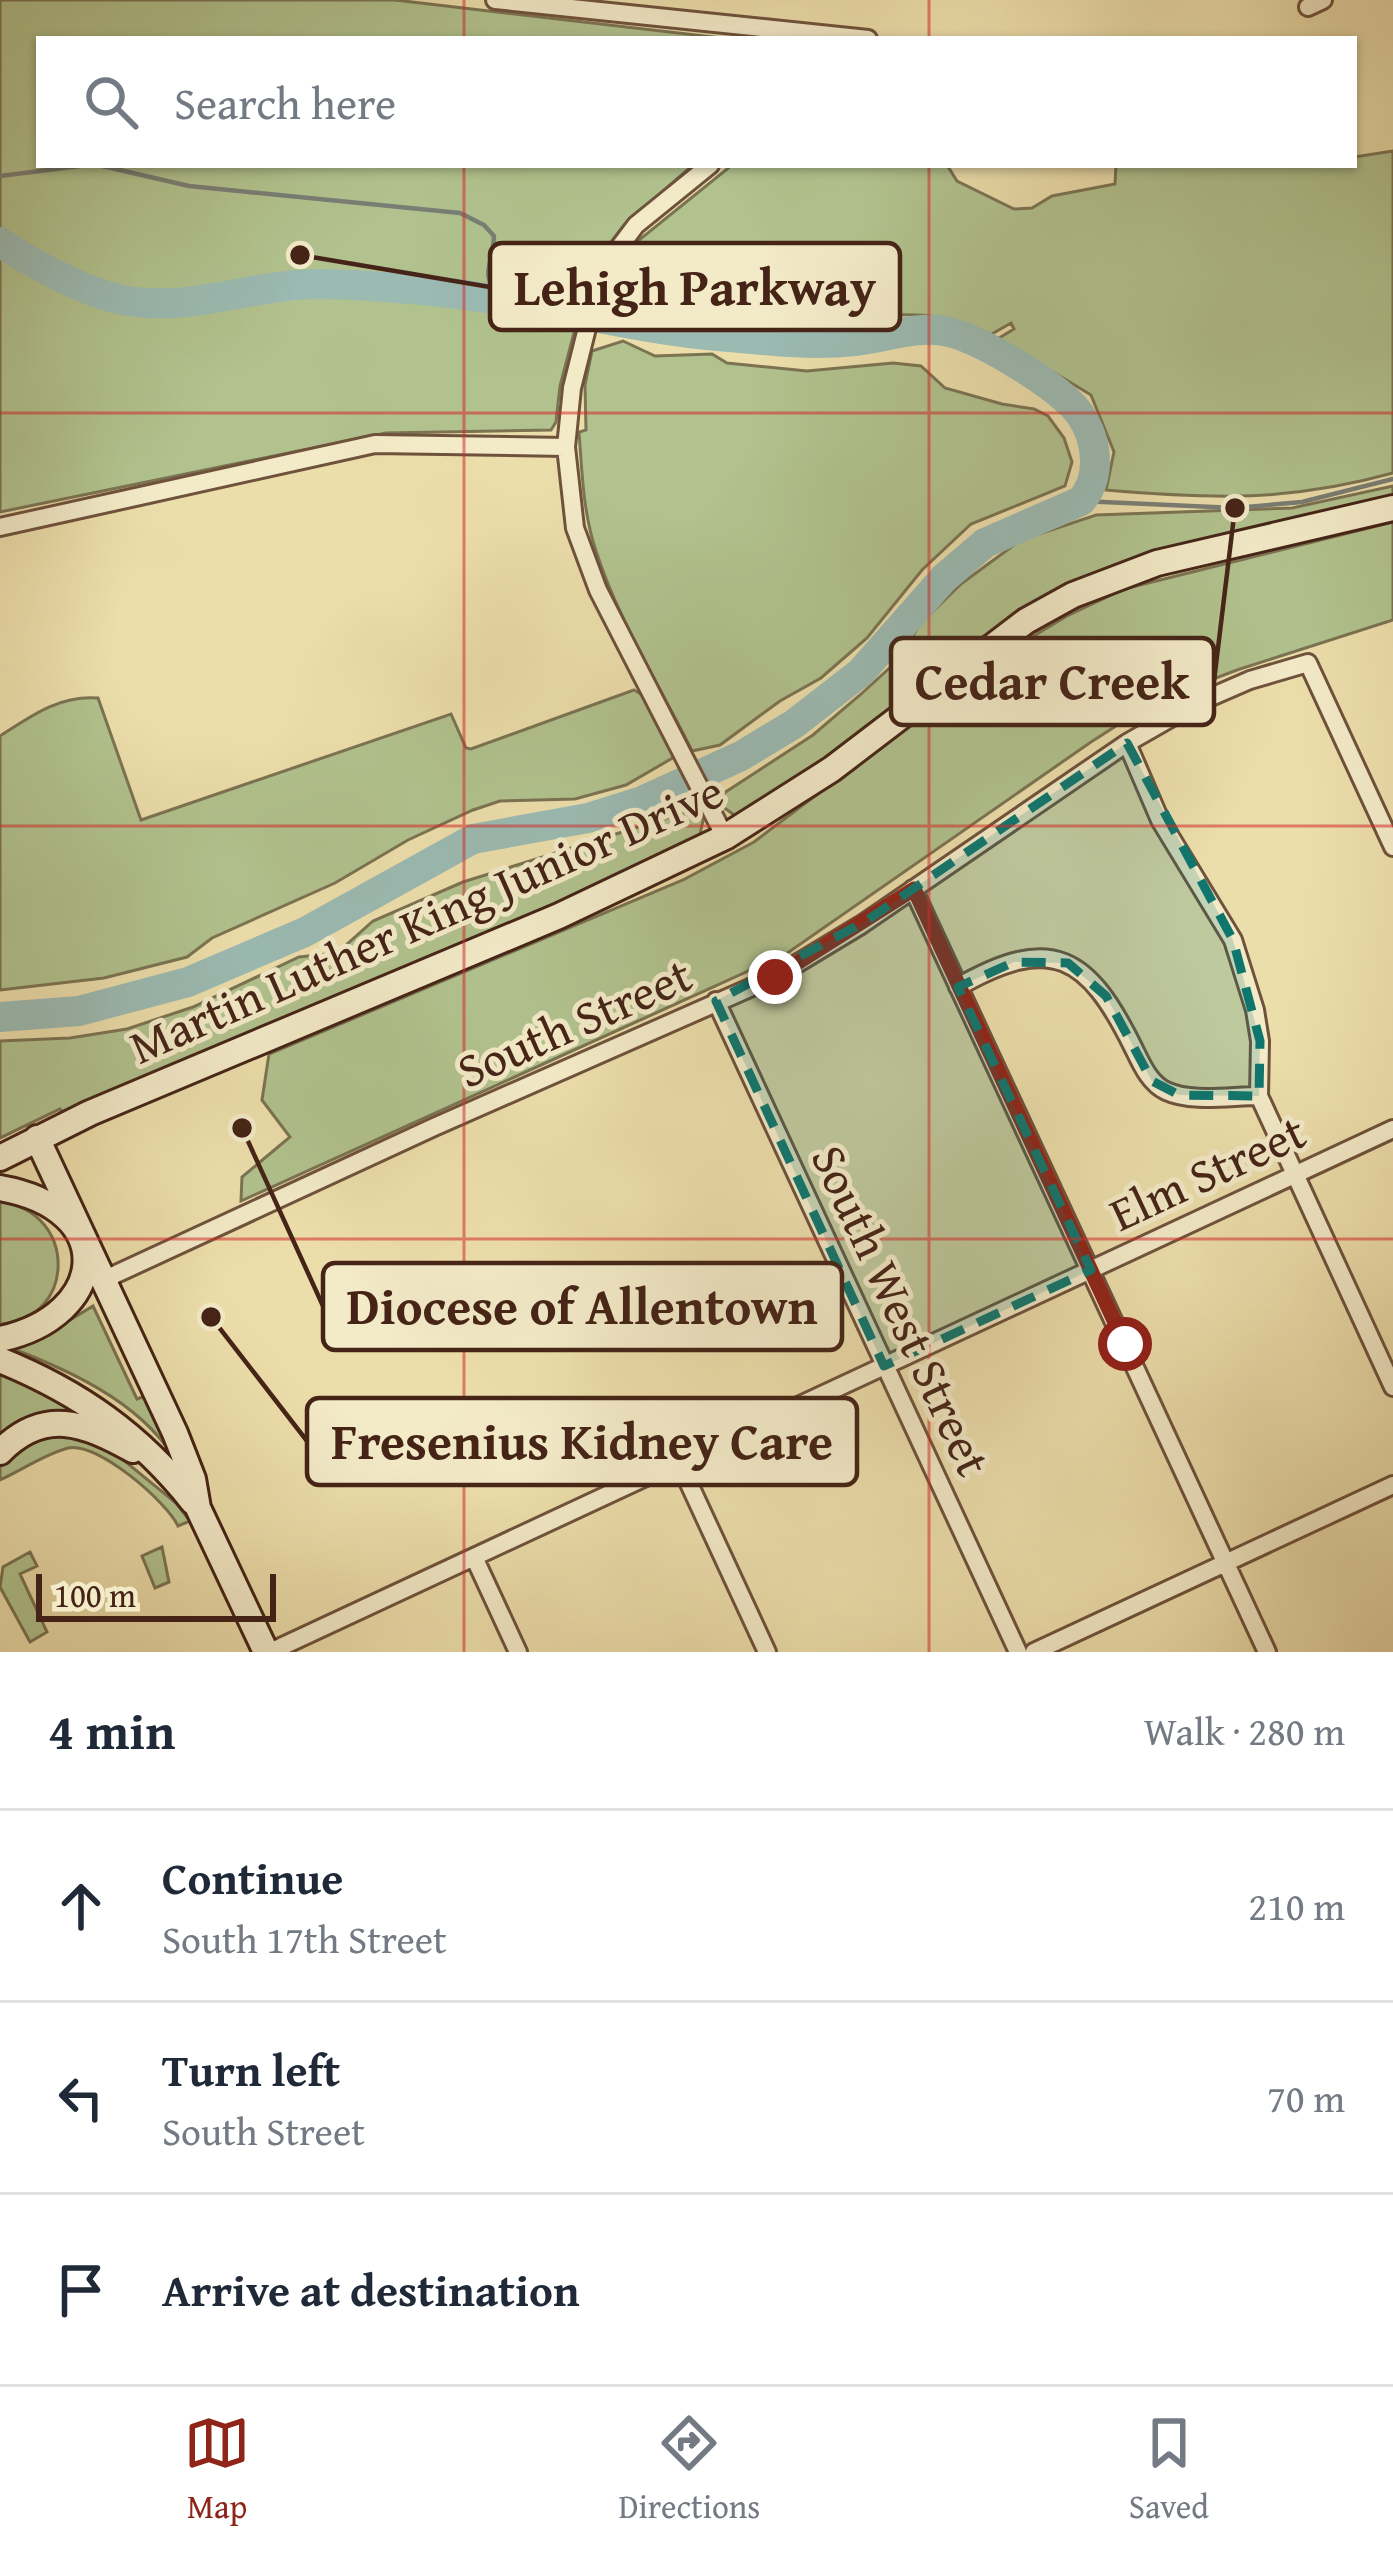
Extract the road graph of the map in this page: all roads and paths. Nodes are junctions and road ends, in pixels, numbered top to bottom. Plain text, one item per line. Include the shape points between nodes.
1 (495, 0) edge
2 (624, 7) edge
3 (845, 36) edge
4 (706, 168) edge
5 (566, 448) junction
6 (1393, 508) edge
7 (0, 527) edge
8 (1127, 743) junction
9 (724, 837) junction
10 (1393, 847) edge
11 (914, 889) junction
12 (958, 987) junction
13 (716, 1000) junction
14 (1259, 1096) junction
15 (1393, 1129) edge
16 (37, 1138) junction
17 (0, 1159) edge
18 (1294, 1174) junction
19 (0, 1188) edge
20 (81, 1233) junction
21 (1091, 1270) junction
22 (103, 1280) junction
23 (59, 1309) junction
24 (0, 1339) edge
25 (0, 1360) edge
26 (884, 1366) junction
27 (1393, 1387) edge
28 (0, 1452) edge
29 (679, 1462) junction
30 (167, 1469) junction
31 (1393, 1485) edge
32 (198, 1508) junction
33 (474, 1557) junction
34 (1226, 1563) junction
35 (268, 1652) edge
36 (518, 1652) edge
37 (767, 1652) edge
38 (1018, 1652) edge
39 (1034, 1652) edge
40 (1268, 1652) edge

1 - 2 street
2 - 3 street
4 - 5 street via 636,225 609,261 572,388
5 - 7 street via 375,444
5 - 9 street via 583,554
6 - 9 main road, Martin Luther King Junior Drive via 1157,563 1073,595
8 - 10 street, South Street via 1196,703 1308,663
8 - 11 street, South Street
8 - 14 street via 1160,820 1243,967 1259,1041
9 - 16 main road, Martin Luther King Junior Drive via 559,916
11 - 12 street
11 - 13 street, South Street via 775,977
12 - 14 street via 1014,962 1068,964 1106,996 1164,1090
12 - 21 street
13 - 22 street, South Street
13 - 26 street, South West Street
14 - 18 street
15 - 18 street, Elm Street
16 - 17 main road, Martin Luther King Junior Drive
16 - 20 main road
18 - 21 street, Elm Street
18 - 27 street
19 - 20 main road via 41,1199
20 - 22 main road
20 - 23 main road via 84,1277
21 - 26 street, Elm Street
21 - 34 street
22 - 23 main road
22 - 32 main road via 193,1479
23 - 24 main road
25 - 30 main road via 113,1419
26 - 29 street, Elm Street
26 - 38 street, South West Street
28 - 30 main road via 36,1427 68,1424
29 - 33 street, Elm Street
29 - 37 street
30 - 32 main road
31 - 34 street
32 - 35 main road
33 - 35 street, Elm Street
33 - 36 street
34 - 39 street
34 - 40 street

